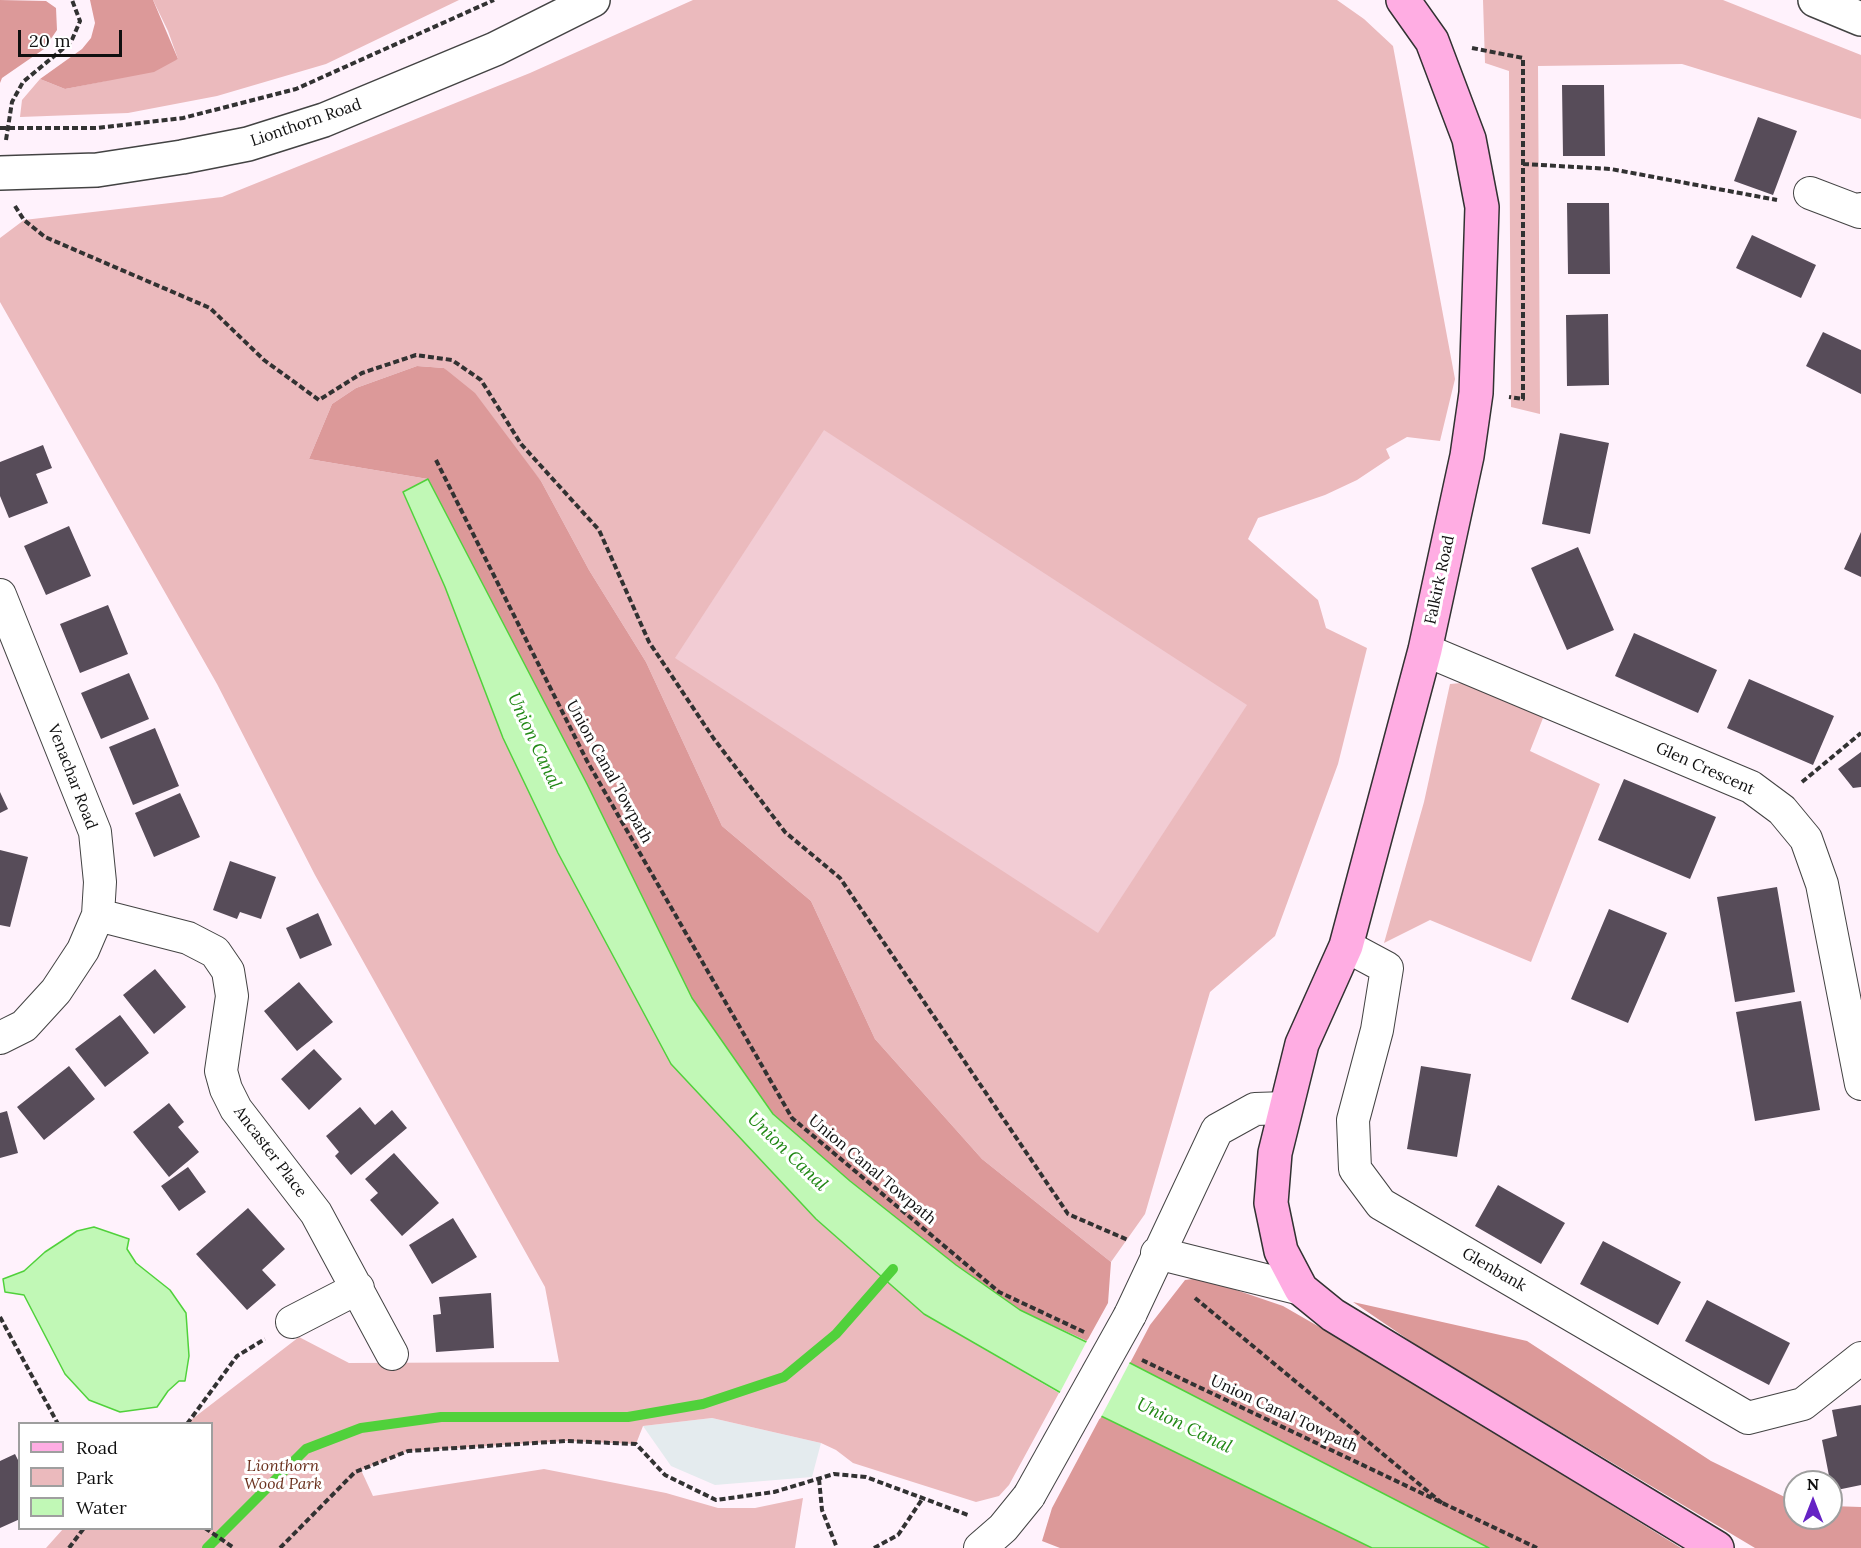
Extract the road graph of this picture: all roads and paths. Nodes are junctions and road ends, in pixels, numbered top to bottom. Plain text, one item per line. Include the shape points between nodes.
1 (72, 0) edge
2 (494, 0) edge
3 (593, 0) edge
4 (1403, 0) edge
5 (1432, 0) edge
6 (1815, 0) edge
7 (1861, 20) edge
8 (1432, 41) junction
9 (0, 128) edge
10 (6, 128) junction
11 (1523, 164) dead end
12 (2, 173) edge
13 (1799, 198) joint
14 (1861, 212) edge
15 (436, 460) dead end
16 (1, 598) edge
17 (1425, 650) junction
18 (1861, 733) edge
19 (1782, 810) junction
20 (98, 915) junction
21 (1346, 946) junction
22 (0, 1038) edge
23 (1861, 1084) edge
24 (1286, 1108) junction
25 (1157, 1253) junction
26 (358, 1288) junction
27 (1301, 1289) junction
28 (0, 1317) edge
29 (292, 1322) joint
30 (1085, 1333) dead end
31 (392, 1354) dead end
32 (1861, 1358) edge
33 (1139, 1359) dead end
34 (57, 1422) edge
35 (188, 1422) edge
36 (819, 1479) junction
37 (923, 1498) junction
38 (1442, 1503) junction
39 (1003, 1528) junction
40 (82, 1530) edge
41 (208, 1530) edge
42 (69, 1548) edge
43 (234, 1548) edge
44 (280, 1548) edge
45 (837, 1548) edge
46 (874, 1548) edge
47 (980, 1548) edge
48 (1537, 1548) edge
49 (1717, 1548) edge

1 - 10 path via 80,21 71,42 23,82 12,102
2 - 10 path via 296,89 183,118 97,128
3 - 12 street, Lionthorn Road via 495,49 324,120 248,144 97,170
4 - 8 main road, Falkirk Road
5 - 8 main road, Falkirk Road
6 - 7 street
8 - 17 main road, Falkirk Road via 1469,139 1482,207 1476,393 1467,456
9 - 10 path
10 - 12 path
11 - 13 path via 1611,169
12 - 25 path via 24,220 45,237 210,308 264,360 319,400 362,373 416,355 452,360 482,380 521,444 600,530 650,642 714,739 785,832 840,878 1068,1214
13 - 14 street
15 - 30 path, Union Canal Towpath via 587,761 792,1118 999,1292
16 - 20 street, Venachar Road via 95,832 100,882
17 - 19 street, Glen Crescent via 1751,787
17 - 21 main road, Falkirk Road
18 - 19 path via 1799,784
19 - 23 street, Glen Crescent via 1806,839 1822,885
20 - 22 street, Venachar Road via 83,950 56,992 24,1026
20 - 26 street, Ancaster Place via 188,938 215,952 228,971 232,996 221,1071 226,1089 236,1109 316,1213
21 - 24 main road, Falkirk Road via 1302,1044
21 - 32 street, Glenbank via 1387,968 1377,1030 1353,1120 1355,1169 1381,1204 1748,1418 1803,1404
24 - 25 street via 1255,1109 1217,1130
24 - 27 main road, Falkirk Road via 1275,1153 1271,1203 1281,1251
25 - 27 street
25 - 38 path via 1185,1290
25 - 39 street, bridge via 1130,1315 1029,1496
26 - 29 street
26 - 31 street, Ancaster Place
27 - 49 main road via 1333,1315
28 - 34 path
29 - 35 path via 237,1356
33 - 38 path, Union Canal Towpath
36 - 37 path via 834,1474 866,1477
36 - 44 path via 774,1492 716,1500 665,1475 636,1444 566,1442 408,1451 355,1472
36 - 45 path via 822,1510
37 - 39 path
37 - 46 path via 898,1535
38 - 48 path, Union Canal Towpath
39 - 47 street
40 - 42 path
41 - 43 path

